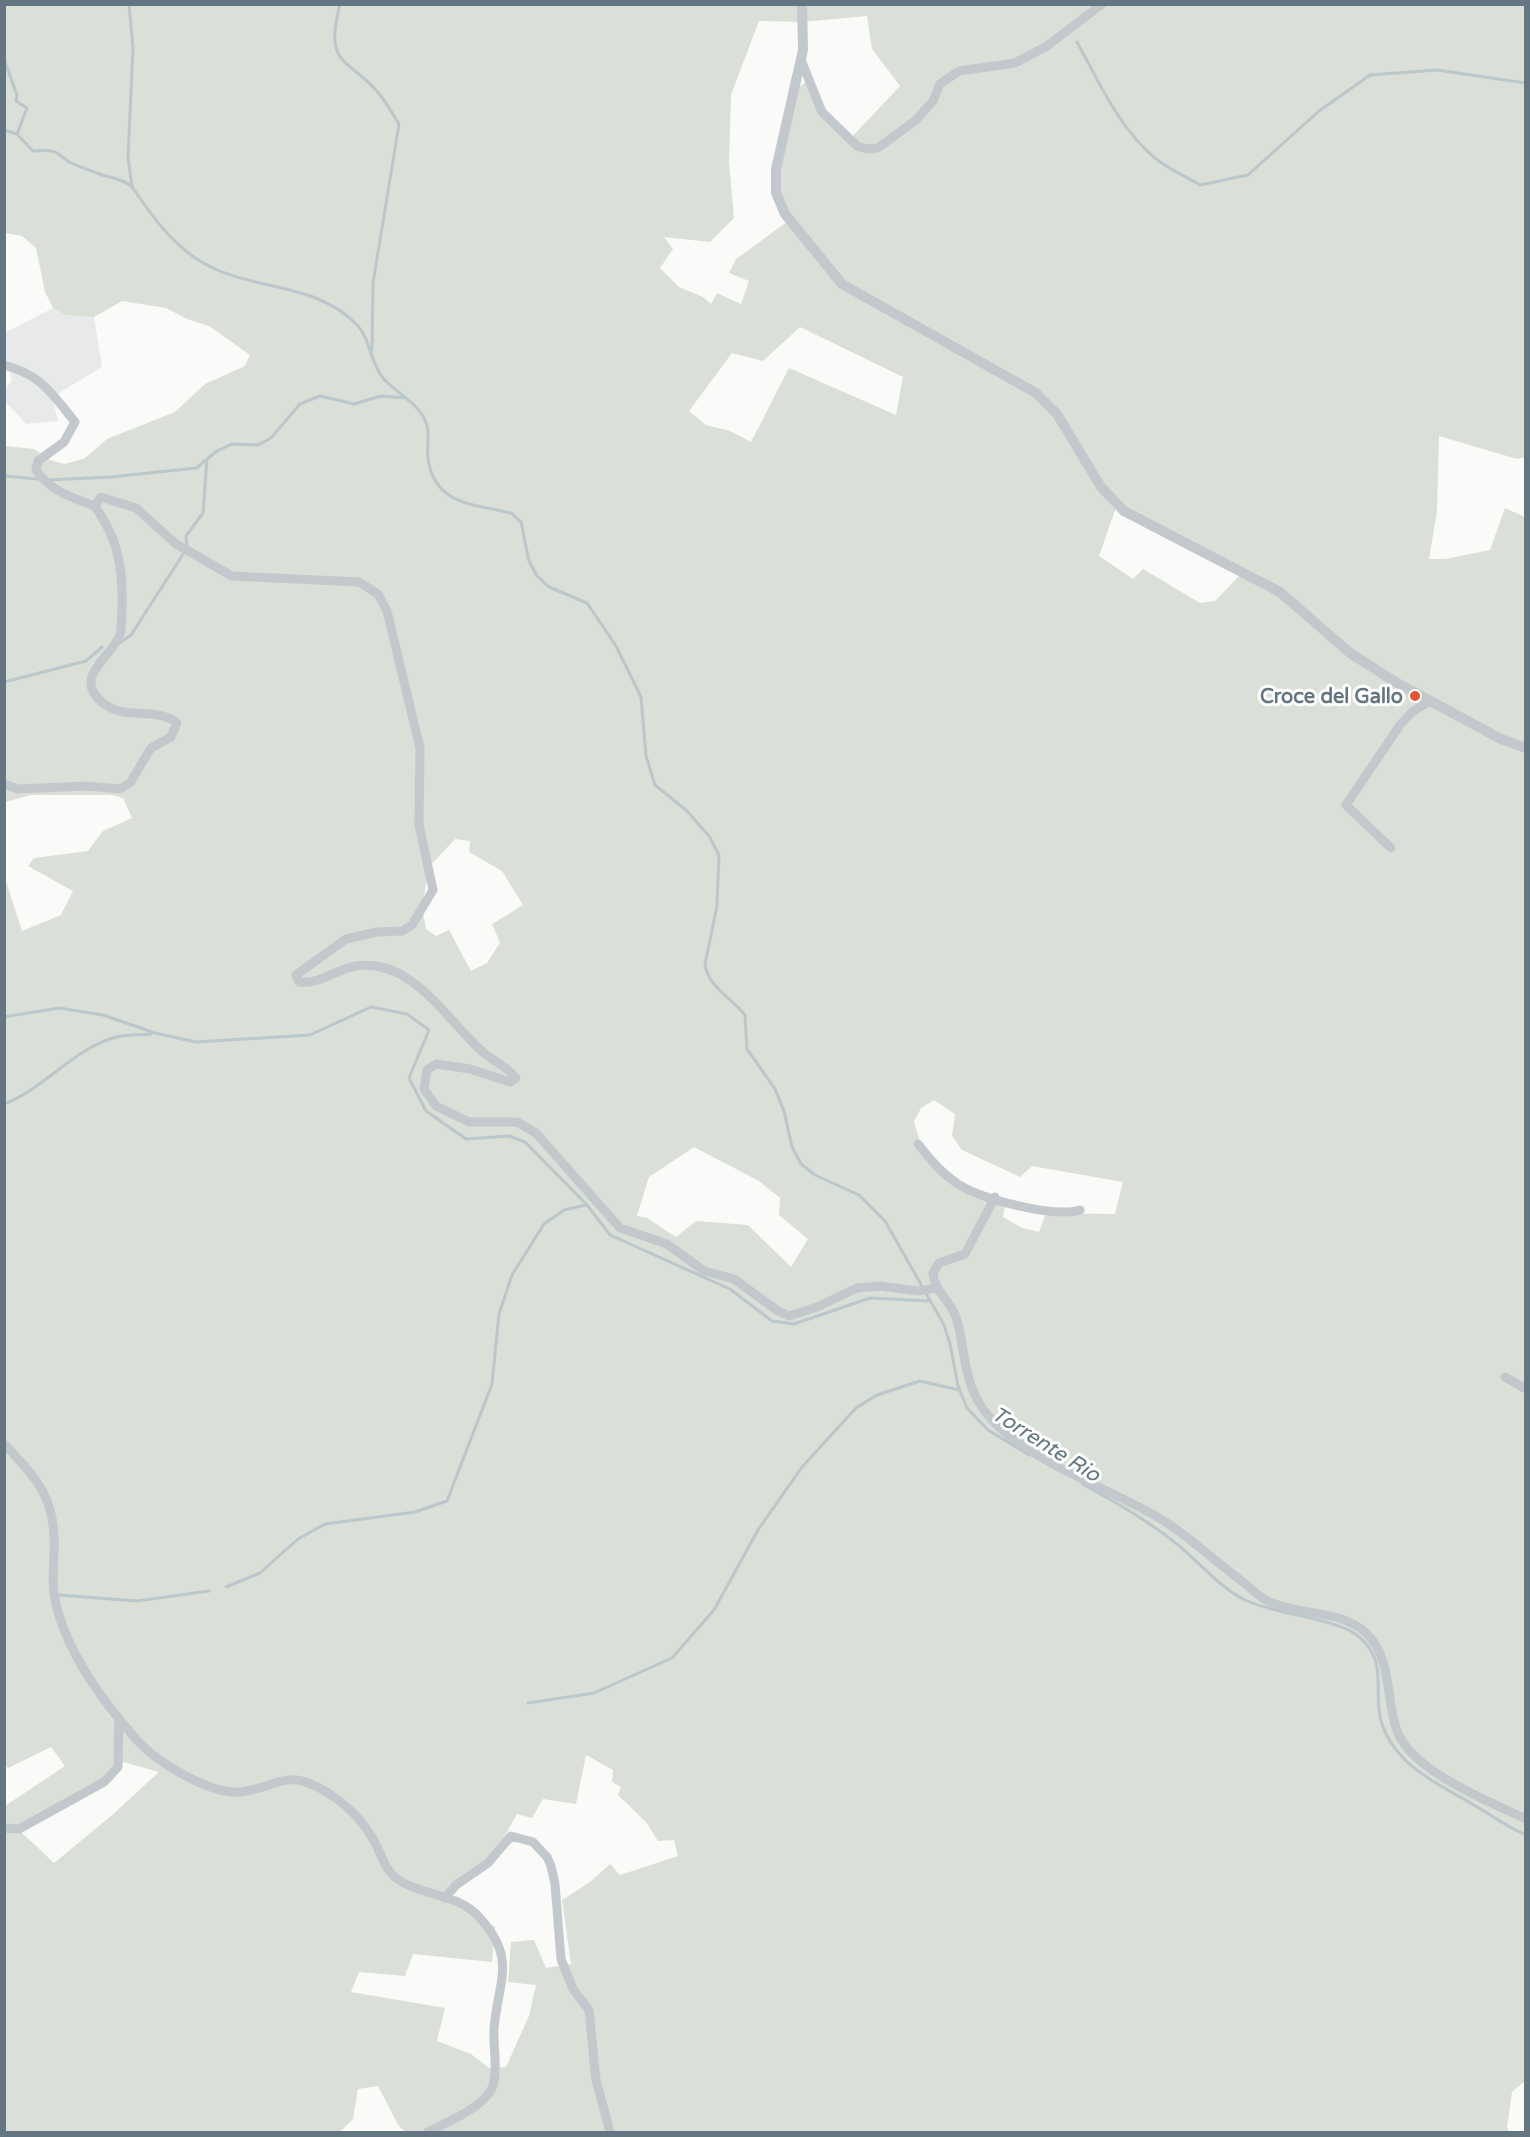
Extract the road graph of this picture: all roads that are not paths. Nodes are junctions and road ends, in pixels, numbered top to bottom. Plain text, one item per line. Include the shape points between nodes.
1 (802, 4) edge
2 (1102, 4) edge
3 (801, 60) junction
4 (795, 82) junction
5 (814, 97) junction
6 (4, 364) edge
7 (95, 506) junction
8 (1430, 701) junction
9 (1526, 748) edge
10 (4, 784) edge
11 (1391, 848) dead end
12 (918, 1144) dead end
13 (995, 1197) junction
14 (1080, 1210) dead end
15 (933, 1289) junction
16 (1505, 1377) dead end
17 (1526, 1389) edge
18 (4, 1444) edge
19 (118, 1719) junction
20 (1526, 1819) edge
21 (4, 1828) edge
22 (445, 1898) junction
23 (428, 2133) edge
24 (610, 2133) edge

1 - 3 street
2 - 5 street via 1047,46 1015,63 959,71 940,84 933,101 916,120 878,148 857,146 822,112
3 - 4 street
3 - 5 street
4 - 5 street
4 - 8 street via 779,147 776,193 784,214 842,284 1036,393 1057,414 1101,487 1124,511 1280,592 1350,653
6 - 7 street via 27,371 45,385 75,422 64,442 38,461 36,470 45,484 57,492
7 - 10 street via 115,543 121,585 121,633 98,663 92,676 93,692 103,704 121,712 168,716 177,723 176,730 151,748 130,783 120,789 18,789
7 - 15 street via 101,496 136,508 188,553 232,576 359,582 378,594 387,610 420,748 419,825 433,890 412,926 346,939 296,975 299,982 310,984 356,966 389,967 413,981 485,1054 516,1078 510,1082 470,1069 436,1064 427,1070 424,1089 436,1106 469,1122 517,1122 536,1133 620,1228 667,1244 704,1271 734,1279 778,1311 789,1316 857,1288
8 - 9 street
8 - 11 street via 1412,712 1401,725 1346,805
12 - 13 street via 935,1166 957,1184
13 - 14 street via 1032,1210 1068,1214
13 - 15 street via 965,1254 935,1267
15 - 20 street via 950,1304 957,1319 971,1386 992,1421 1038,1456 1164,1521 1267,1601 1344,1619 1367,1634 1384,1667 1398,1731 1409,1752 1458,1784
16 - 17 street
18 - 19 street via 46,1493 54,1521 51,1579 56,1606 80,1663
19 - 21 street via 118,1767 104,1782 19,1829
19 - 22 street via 158,1758 207,1786 242,1792 290,1779 322,1789 357,1814 396,1878
22 - 23 street via 465,1905 490,1931 500,1947 504,1981 494,2027 490,2092
22 - 24 street via 456,1885 488,1863 511,1836 533,1842 547,1857 555,1884 561,1959 573,1989 589,2010 596,2080

